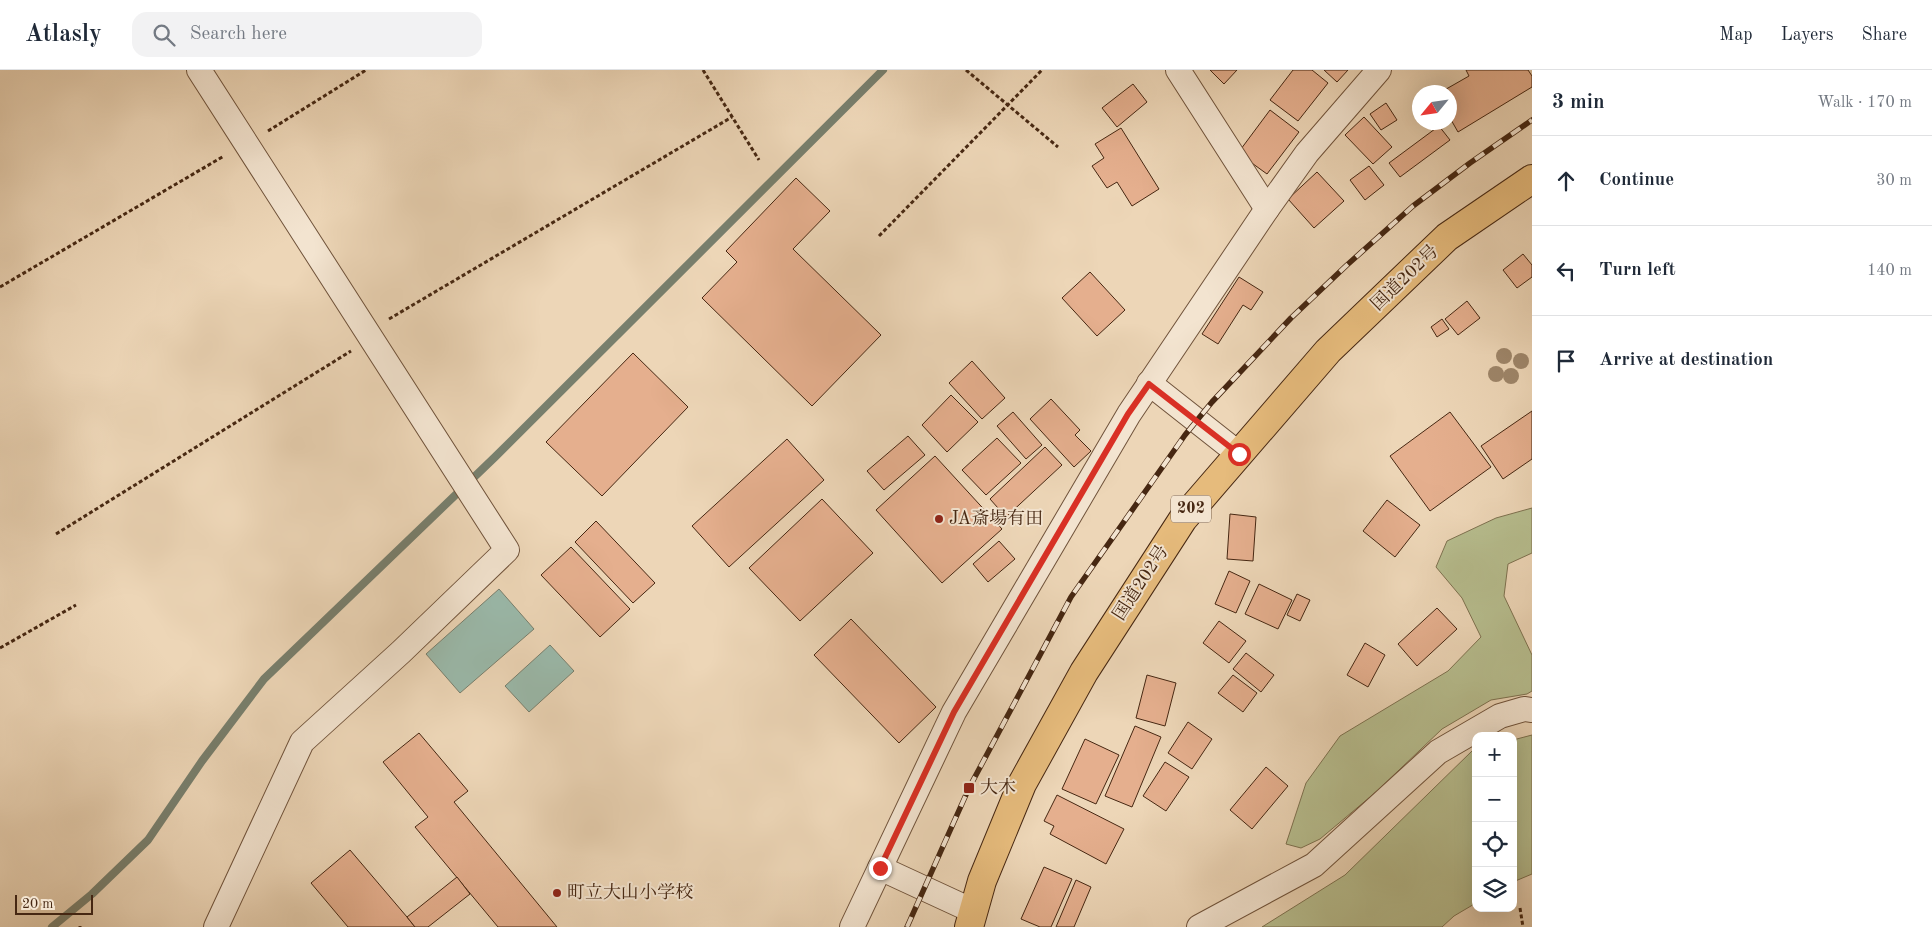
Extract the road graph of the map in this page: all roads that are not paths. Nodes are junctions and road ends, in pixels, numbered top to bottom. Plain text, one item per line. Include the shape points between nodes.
1 (199, 70) edge
2 (1178, 70) edge
3 (1378, 70) edge
4 (1532, 180) edge
5 (1267, 209) junction
6 (1149, 384) junction
7 (1239, 454) junction
8 (1532, 710) edge
9 (880, 868) junction
10 (971, 919) edge
11 (216, 927) edge
12 (852, 927) edge
13 (1199, 927) edge

1 - 11 street via 508,550 302,742
2 - 5 street
3 - 5 street via 1307,153
4 - 7 highway, 国道202号 / 202 via 1447,237 1328,350
5 - 6 street
6 - 7 street
6 - 9 street via 1128,414 954,712
7 - 10 highway, 国道202号 / 202 via 1182,519 1084,672 1022,784 982,881
8 - 13 street via 1500,716 1438,752 1314,865
9 - 10 street
9 - 12 street

